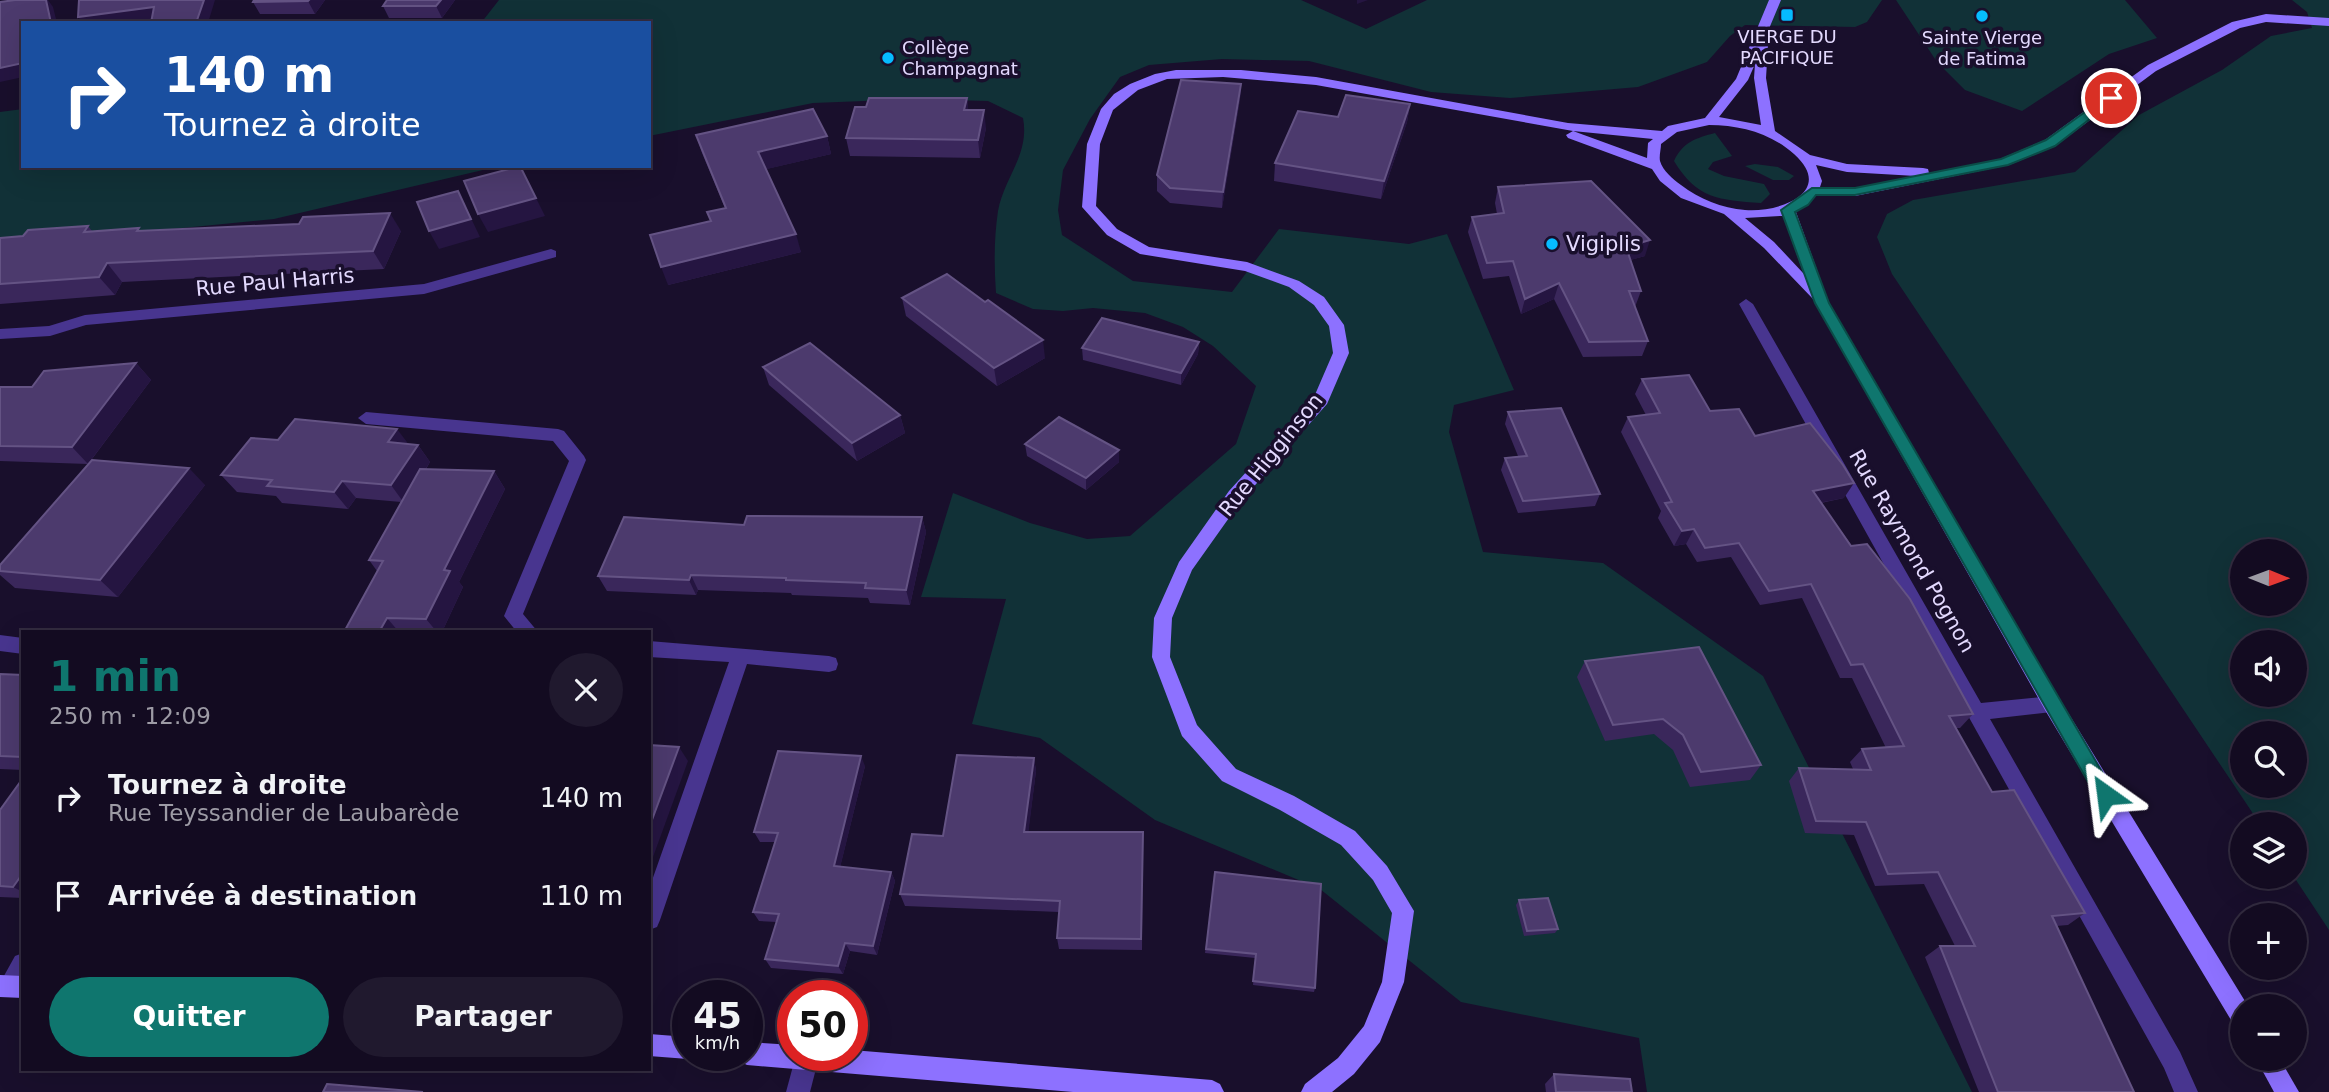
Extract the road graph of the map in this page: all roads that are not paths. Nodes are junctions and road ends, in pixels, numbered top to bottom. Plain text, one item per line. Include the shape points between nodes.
1 (1775, 0) edge
2 (2329, 22) edge
3 (1762, 36) junction
4 (1533, 121) junction
5 (1709, 121) junction
6 (1769, 132) junction
7 (1662, 135) junction
8 (1805, 158) junction
9 (1655, 166) junction
10 (1955, 174) junction
11 (1812, 191) junction
12 (1788, 210) junction
13 (1730, 213) junction
14 (551, 254) dead end
15 (1822, 303) junction
16 (1746, 304) dead end
17 (0, 334) edge
18 (366, 418) dead end
19 (526, 630) edge
20 (0, 643) edge
21 (21, 646) edge
22 (651, 649) edge
23 (741, 655) junction
24 (829, 664) dead end
25 (2052, 704) junction
26 (1978, 712) junction
27 (651, 914) edge
28 (21, 968) edge
29 (11, 987) edge
30 (2230, 997) edge
31 (651, 1045) edge
32 (672, 1047) edge
33 (868, 1063) edge
34 (804, 1071) edge
35 (2274, 1071) edge
36 (799, 1092) edge
37 (1212, 1092) edge
38 (1312, 1092) edge
39 (2186, 1092) edge
40 (2287, 1092) edge

1 - 3 street
2 - 10 street via 2266,18 2236,25 2152,68 2050,143 2004,162
3 - 5 street via 1742,80
3 - 6 street via 1760,78
4 - 7 street, Rue Higginson
4 - 9 street, Rue Higginson
4 - 38 street, Rue Higginson via 1295,78 1203,72 1165,76 1132,88 1108,108 1097,131 1089,207 1112,232 1145,251 1247,267 1294,284 1319,301 1336,325 1341,353 1321,400 1235,496 1185,567 1163,618 1161,657 1189,730 1229,775 1348,838 1380,873 1403,911 1392,982 1372,1034 1346,1066
5 - 6 street
5 - 7 street via 1682,125
6 - 8 street
7 - 9 street via 1652,155
8 - 10 street via 1847,168
8 - 11 street via 1815,181
9 - 13 street via 1682,195
10 - 11 street via 1855,192
11 - 12 street via 1803,203
12 - 13 street
12 - 15 street
13 - 15 street via 1769,245
14 - 17 street, Rue Paul Harris via 424,289 85,320 50,331
15 - 25 street
16 - 26 street, Rue Raymond Pognon
18 - 19 street via 558,435 578,460 513,616
20 - 21 street
22 - 23 street
23 - 24 street
23 - 27 street
25 - 26 street
25 - 30 street
26 - 39 street, Rue Raymond Pognon
28 - 29 street
31 - 32 street
33 - 37 street
34 - 36 street
35 - 40 street

